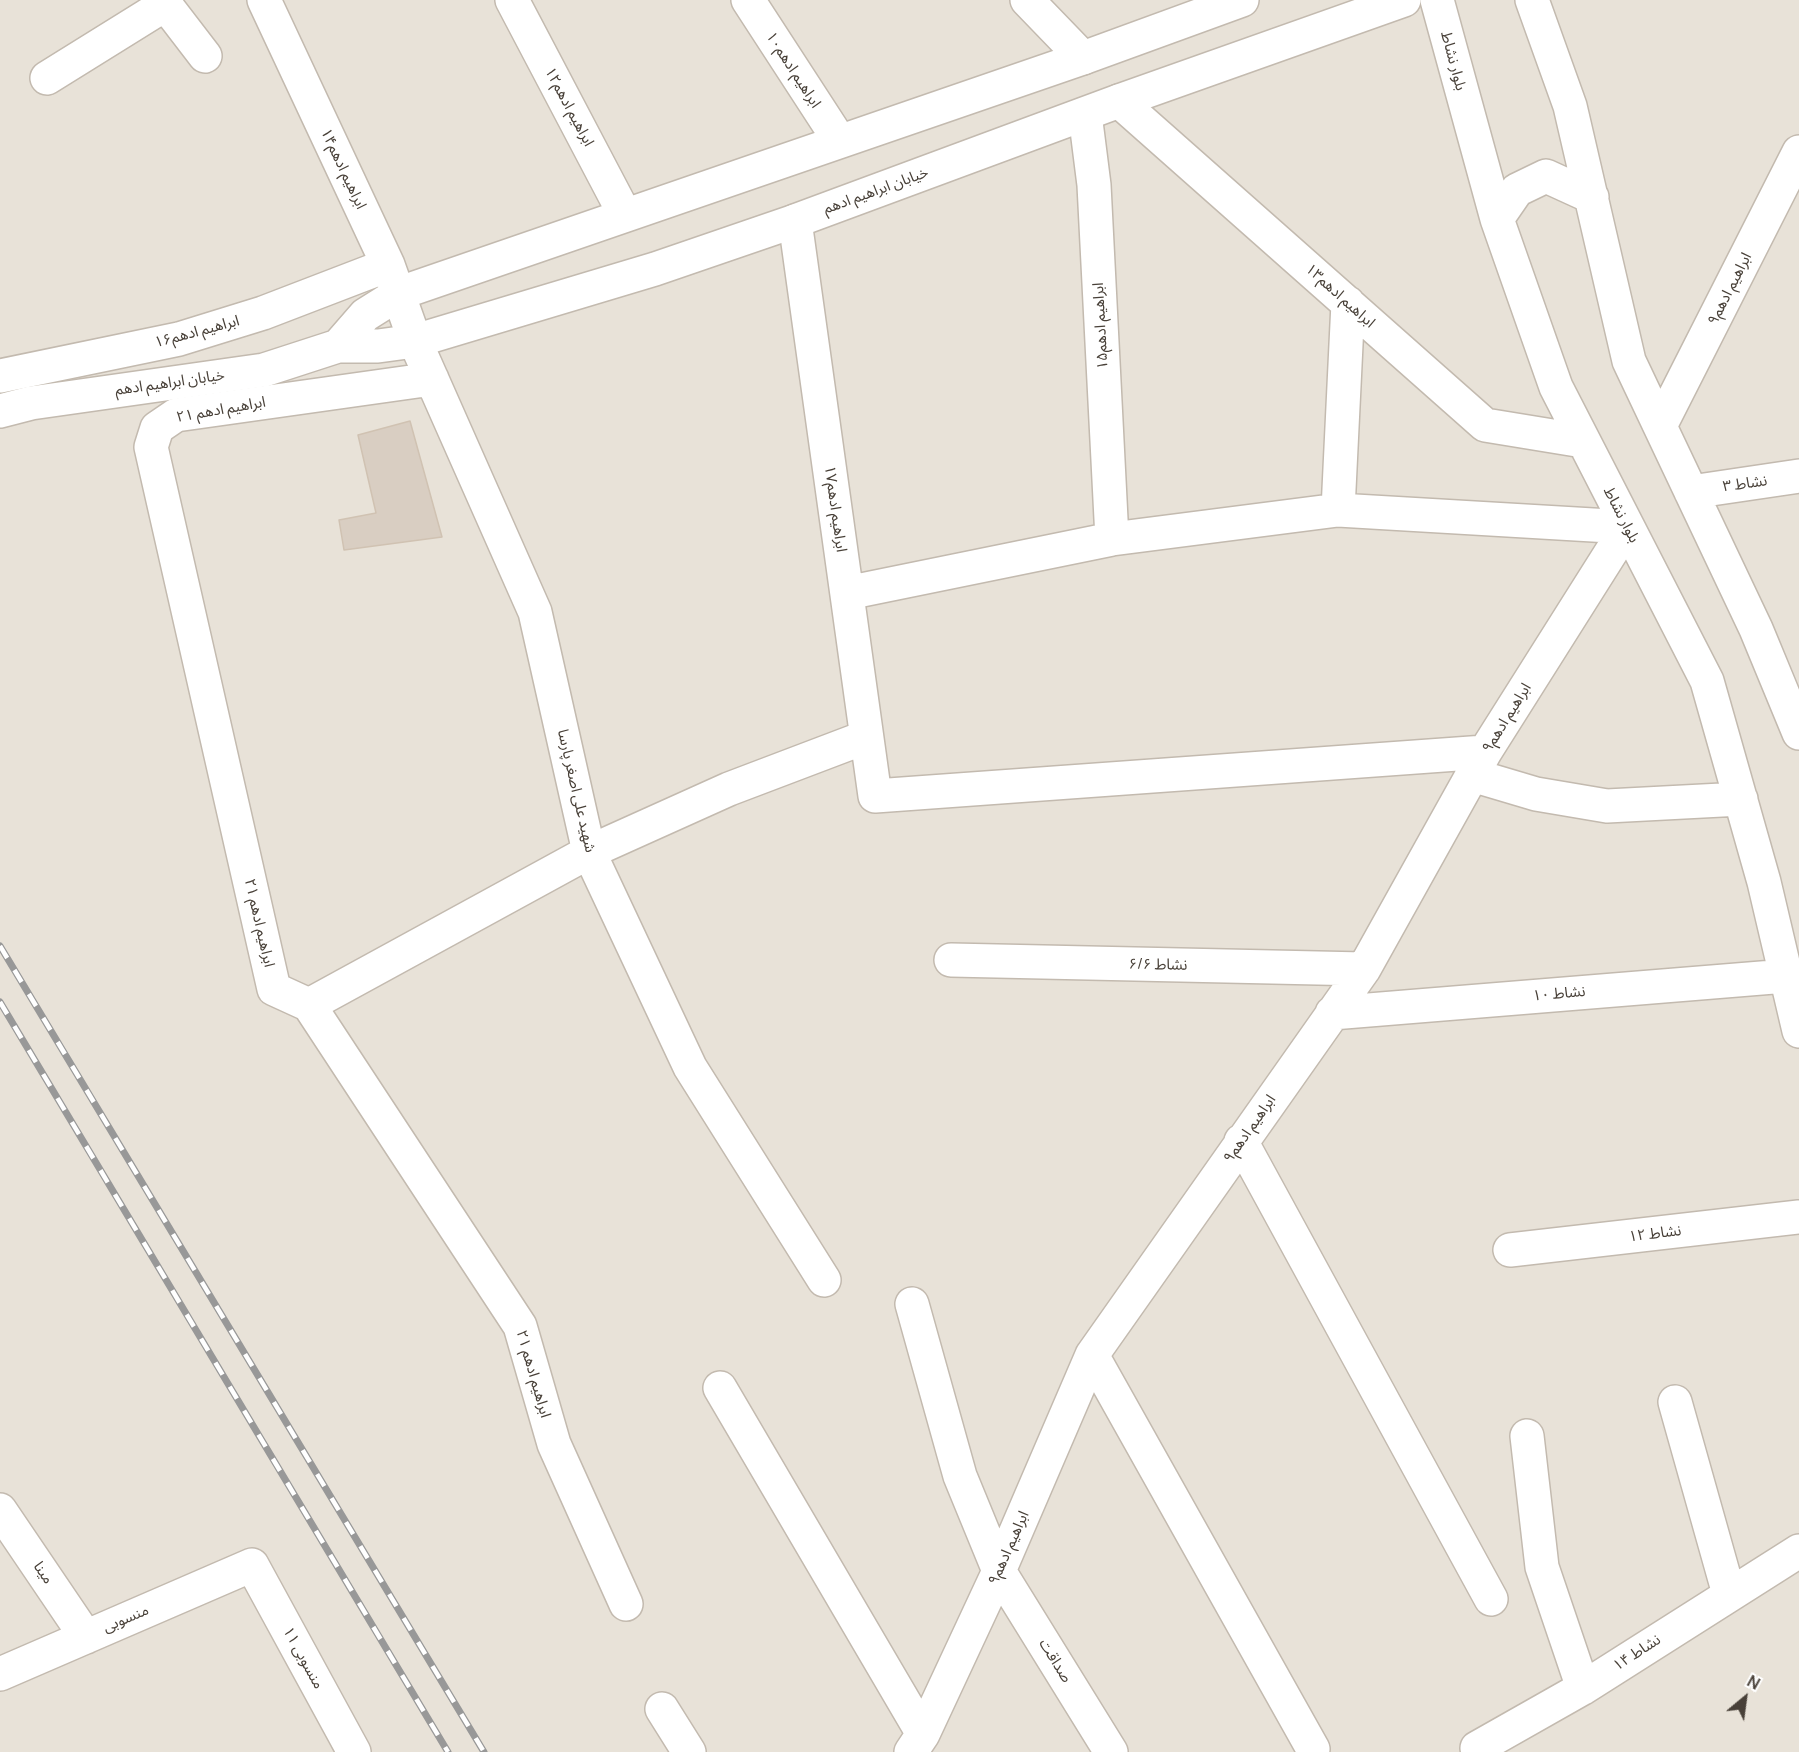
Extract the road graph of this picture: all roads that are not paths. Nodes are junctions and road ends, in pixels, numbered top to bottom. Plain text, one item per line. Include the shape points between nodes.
1 (264, 0) edge
2 (512, 0) edge
3 (748, 0) edge
4 (1027, 0) edge
5 (1242, 0) edge
6 (1404, 0) edge
7 (1437, 0) edge
8 (1532, 0) edge
9 (164, 2) edge
10 (205, 56) dead end
11 (1083, 58) junction
12 (47, 78) dead end
13 (1119, 101) junction
14 (1085, 114) junction
15 (839, 140) junction
16 (1798, 158) edge
17 (1592, 197) junction
18 (626, 215) junction
19 (1497, 219) junction
20 (795, 221) junction
21 (394, 279) junction
22 (1348, 303) junction
23 (415, 342) junction
24 (338, 346) junction
25 (0, 376) edge
26 (432, 379) junction
27 (0, 411) edge
28 (1660, 426) junction
29 (1583, 441) junction
30 (1799, 477) edge
31 (1691, 492) junction
32 (1338, 510) junction
33 (1627, 527) junction
34 (1112, 538) junction
35 (847, 593) junction
36 (1799, 733) edge
37 (866, 736) junction
38 (1478, 764) junction
39 (1741, 800) junction
40 (589, 852) junction
41 (951, 960) dead end
42 (1364, 969) junction
43 (1786, 975) junction
44 (309, 1005) junction
45 (1332, 1013) junction
46 (1799, 1031) edge
47 (1241, 1141) junction
48 (1799, 1217) edge
49 (1510, 1250) dead end
50 (824, 1280) dead end
51 (912, 1304) dead end
52 (1092, 1355) junction
53 (720, 1388) dead end
54 (1675, 1402) dead end
55 (1527, 1436) dead end
56 (0, 1510) edge
57 (1799, 1551) edge
58 (252, 1565) joint
59 (999, 1570) junction
60 (1729, 1594) junction
61 (1491, 1599) dead end
62 (626, 1605) dead end
63 (86, 1636) junction
64 (0, 1674) edge
65 (1583, 1688) junction
66 (662, 1709) dead end
67 (917, 1743) edge
68 (1313, 1749) dead end
69 (354, 1752) edge
70 (689, 1752) edge
71 (1111, 1752) edge
72 (1481, 1752) edge

1 - 21 street, ابراهیم ادهم۱۴
2 - 18 street, ابراهیم ادهم۱۲
3 - 15 street, ابراهیم ادهم۱۰
4 - 11 street
5 - 11 street
6 - 13 street, خیابان ابراهیم ادهم
7 - 19 street, بلوار نشاط
8 - 17 street via 1570,106
9 - 10 street
9 - 12 street
11 - 15 street
13 - 14 street, خیابان ابراهیم ادهم
13 - 22 street, ابراهیم ادهم۱۳
14 - 20 street, خیابان ابراهیم ادهم
14 - 34 street, ابراهیم ادهم۱۵ via 1094,185
15 - 18 street
16 - 28 street, ابراهیم ادهم۹
17 - 19 street via 1546,176 1517,190
17 - 28 street via 1629,361
18 - 21 street
19 - 29 street, بلوار نشاط via 1556,387
20 - 23 street, خیابان ابراهیم ادهم via 655,269
20 - 35 street, ابراهیم ادهم۱۷
21 - 23 street, ابراهیم ادهم۱۴
21 - 24 street
21 - 25 street, ابراهیم ادهم۱۶ via 178,339
22 - 29 street, ابراهیم ادهم۱۳ via 1485,425
22 - 32 street
23 - 24 street, خیابان ابراهیم ادهم
23 - 26 street, شهید علی اصغر پارسا
24 - 27 street, خیابان ابراهیم ادهم via 264,369 31,403
26 - 40 street, شهید علی اصغر پارسا via 535,612
26 - 44 street, ابراهیم ادهم ۲۱ via 176,415 157,428 151,447 274,989
28 - 31 street
29 - 33 street, بلوار نشاط
30 - 31 street, نشاط ۳
31 - 36 street via 1756,629
32 - 33 street
32 - 34 street
33 - 38 street, ابراهیم ادهم۹
33 - 39 street, بلوار نشاط via 1707,681
34 - 35 street
35 - 37 street, ابراهیم ادهم۱۷
37 - 38 street, ابراهیم ادهم۱۷ via 874,796
37 - 40 street via 729,789
38 - 39 street via 1536,794 1607,806
38 - 42 street, ابراهیم ادهم۹
39 - 43 street, بلوار نشاط
40 - 44 street
40 - 50 street, شهید علی اصغر پارسا via 690,1067
41 - 42 street, نشاط ۶/۶
42 - 45 street, ابراهیم ادهم۹
43 - 45 street, نشاط ۱۰
43 - 46 street, بلوار نشاط
44 - 62 street, ابراهیم ادهم ۲۱ via 520,1326 554,1444
45 - 47 street, ابراهیم ادهم۹
47 - 52 street, ابراهیم ادهم۹
47 - 61 street
48 - 49 street, نشاط ۱۲
51 - 59 street, صداقت via 960,1476
52 - 59 street, ابراهیم ادهم۹
52 - 68 street
53 - 67 street
54 - 60 street
55 - 65 street via 1542,1567
56 - 63 street, مینا
57 - 60 street, نشاط ۱۴
58 - 63 street, منسوبی
58 - 69 street, منسوبی ۱۱
59 - 67 street, ابراهیم ادهم۹
59 - 71 street, صداقت
60 - 65 street, نشاط ۱۴
63 - 64 street, منسوبی
65 - 72 street, نشاط ۱۴ via 1478,1748
66 - 70 street

